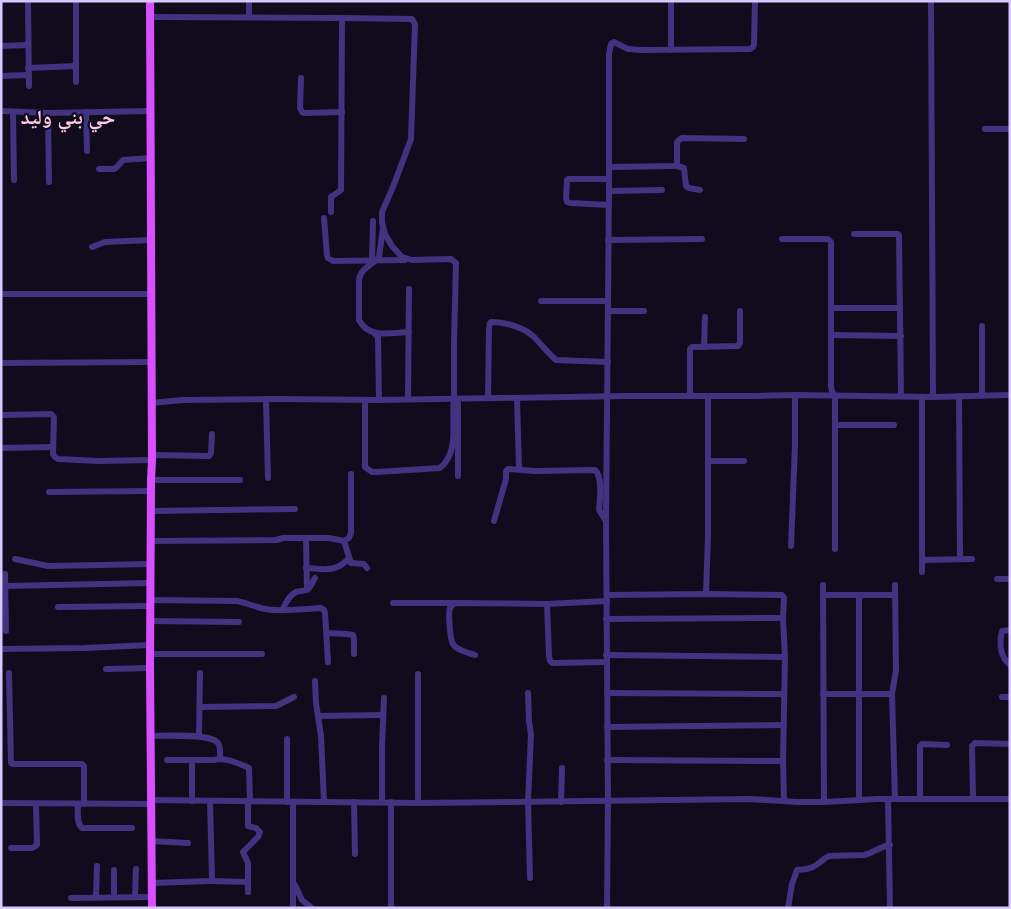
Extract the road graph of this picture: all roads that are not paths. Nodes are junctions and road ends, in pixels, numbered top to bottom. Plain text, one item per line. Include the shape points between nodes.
1 (28, 1) edge
2 (76, 1) edge
3 (150, 1) edge
4 (249, 1) edge
5 (671, 1) edge
6 (755, 1) edge
7 (931, 1) edge
8 (150, 17) junction
9 (249, 17) junction
10 (342, 18) junction
11 (1, 46) edge
12 (28, 46) junction
13 (671, 50) junction
14 (76, 66) junction
15 (28, 72) junction
16 (1, 76) edge
17 (302, 78) dead end
18 (76, 82) dead end
19 (28, 86) dead end
20 (1, 111) edge
21 (150, 111) junction
22 (13, 112) junction
23 (48, 112) junction
24 (86, 112) junction
25 (342, 112) junction
26 (985, 129) dead end
27 (1010, 129) edge
28 (744, 138) dead end
29 (87, 151) dead end
30 (151, 158) junction
31 (678, 166) junction
32 (609, 167) junction
33 (99, 168) dead end
34 (609, 179) junction
35 (14, 180) dead end
36 (49, 182) dead end
37 (662, 190) dead end
38 (700, 190) dead end
39 (609, 191) junction
40 (609, 205) junction
41 (331, 212) dead end
42 (324, 218) dead end
43 (373, 221) dead end
44 (383, 227) junction
45 (854, 234) dead end
46 (782, 239) dead end
47 (151, 240) junction
48 (608, 240) junction
49 (702, 240) dead end
50 (92, 247) dead end
51 (374, 260) junction
52 (412, 260) junction
53 (409, 289) dead end
54 (1, 294) edge
55 (151, 294) junction
56 (541, 301) dead end
57 (608, 302) junction
58 (831, 308) junction
59 (900, 308) junction
60 (608, 311) junction
61 (644, 311) dead end
62 (740, 312) dead end
63 (705, 317) dead end
64 (982, 326) dead end
65 (408, 332) junction
66 (375, 334) junction
67 (831, 335) junction
68 (901, 336) junction
69 (704, 347) junction
70 (151, 362) junction
71 (608, 362) junction
72 (1, 364) edge
73 (795, 395) junction
74 (835, 395) junction
75 (982, 395) junction
76 (1010, 395) edge
77 (690, 396) junction
78 (708, 396) junction
79 (901, 396) junction
80 (922, 396) junction
81 (959, 396) junction
82 (607, 397) junction
83 (933, 397) junction
84 (456, 398) junction
85 (488, 398) junction
86 (517, 398) junction
87 (266, 399) junction
88 (408, 399) junction
89 (365, 400) junction
90 (380, 400) junction
91 (151, 403) junction
92 (1, 415) edge
93 (835, 425) junction
94 (894, 425) dead end
95 (212, 434) dead end
96 (53, 447) junction
97 (1, 448) edge
98 (152, 458) junction
99 (708, 461) junction
100 (744, 461) dead end
101 (519, 469) junction
102 (351, 474) dead end
103 (458, 476) dead end
104 (268, 478) dead end
105 (151, 480) junction
106 (240, 480) dead end
107 (151, 491) junction
108 (49, 492) dead end
109 (295, 509) dead end
110 (151, 511) junction
111 (494, 521) dead end
112 (606, 521) junction
113 (306, 538) junction
114 (150, 541) junction
115 (344, 541) junction
116 (791, 546) dead end
117 (835, 549) dead end
118 (349, 558) junction
119 (15, 559) dead end
120 (960, 559) junction
121 (972, 559) dead end
122 (922, 560) junction
123 (150, 564) junction
124 (306, 568) junction
125 (366, 568) dead end
126 (922, 572) dead end
127 (5, 574) dead end
128 (315, 578) dead end
129 (997, 579) dead end
130 (1010, 579) edge
131 (150, 582) junction
132 (823, 585) dead end
133 (896, 585) dead end
134 (6, 586) junction
135 (307, 590) junction
136 (706, 594) junction
137 (823, 595) junction
138 (896, 595) junction
139 (859, 596) junction
140 (607, 598) junction
141 (150, 603) junction
142 (393, 603) dead end
143 (456, 603) junction
144 (547, 604) junction
145 (58, 607) dead end
146 (283, 609) junction
147 (783, 618) junction
148 (606, 619) junction
149 (150, 621) junction
150 (239, 622) dead end
151 (1010, 630) edge
152 (6, 631) dead end
153 (326, 633) junction
154 (150, 645) junction
155 (1, 650) edge
156 (150, 654) junction
157 (262, 654) dead end
158 (354, 654) dead end
159 (475, 655) dead end
160 (785, 656) junction
161 (606, 659) junction
162 (328, 662) dead end
163 (1010, 665) edge
164 (150, 668) junction
165 (106, 669) dead end
166 (9, 673) dead end
167 (200, 673) dead end
168 (418, 674) dead end
169 (315, 681) dead end
170 (528, 693) dead end
171 (607, 693) junction
172 (860, 693) junction
173 (784, 694) junction
174 (823, 694) junction
175 (892, 694) junction
176 (294, 697) dead end
177 (1002, 697) dead end
178 (1010, 697) edge
179 (384, 698) dead end
180 (200, 707) junction
181 (318, 716) junction
182 (383, 716) junction
183 (784, 725) junction
184 (607, 727) junction
185 (150, 736) junction
186 (200, 736) junction
187 (287, 738) dead end
188 (1010, 744) edge
189 (947, 745) dead end
190 (220, 758) junction
191 (167, 760) dead end
192 (192, 760) junction
193 (607, 760) junction
194 (783, 761) junction
195 (562, 768) dead end
196 (892, 799) junction
197 (920, 799) junction
198 (973, 799) junction
199 (1010, 799) edge
200 (784, 800) junction
201 (859, 800) junction
202 (192, 801) junction
203 (210, 801) junction
204 (249, 801) junction
205 (608, 801) junction
206 (151, 802) junction
207 (290, 802) junction
208 (324, 802) junction
209 (354, 802) junction
210 (382, 802) junction
211 (391, 802) junction
212 (528, 802) junction
213 (561, 802) junction
214 (824, 802) junction
215 (1, 803) edge
216 (418, 803) junction
217 (36, 804) junction
218 (81, 804) junction
219 (132, 828) dead end
220 (152, 841) junction
221 (188, 843) dead end
222 (890, 845) junction
223 (11, 848) dead end
224 (355, 854) dead end
225 (97, 866) dead end
226 (136, 869) dead end
227 (114, 870) dead end
228 (293, 876) junction
229 (530, 878) dead end
230 (210, 881) junction
231 (248, 882) junction
232 (152, 883) junction
233 (248, 892) dead end
234 (96, 897) junction
235 (114, 897) junction
236 (135, 897) junction
237 (152, 897) junction
238 (71, 898) dead end
239 (152, 908) edge
240 (293, 908) edge
241 (312, 908) edge
242 (391, 908) edge
243 (607, 908) edge
244 (788, 908) edge
245 (890, 908) edge

1 - 12 street
2 - 14 street
3 - 8 main road
4 - 9 street
5 - 13 street
6 - 13 street via 752,48
7 - 83 street
8 - 9 street
8 - 21 main road
9 - 10 street
10 - 25 street
10 - 44 street via 412,20 415,24 411,139 382,212
11 - 12 street
12 - 15 street
13 - 32 street via 628,49 614,42 611,44
14 - 15 street
14 - 18 street
15 - 16 street
15 - 19 street
17 - 25 street via 302,112
20 - 22 street
21 - 24 street
21 - 30 main road
22 - 23 street
22 - 35 street
23 - 24 street
23 - 36 street
24 - 29 street
25 - 41 street via 341,190 331,197
26 - 27 street
28 - 31 street via 682,138 677,142
30 - 33 street via 123,160 114,169
30 - 47 main road
31 - 32 street
31 - 38 street via 684,168 686,186
32 - 34 street
34 - 39 street
34 - 40 street via 567,179 566,198 570,203
37 - 39 street
39 - 40 street
40 - 48 street
42 - 51 street via 326,255 330,260
43 - 51 street
44 - 51 street via 380,252
44 - 52 street via 398,253
45 - 59 street via 899,235
46 - 58 street via 830,241
47 - 50 street via 105,242
47 - 55 main road
48 - 49 street
48 - 57 street
51 - 52 street
51 - 66 street via 360,274 359,320
52 - 84 street via 451,259 456,263
53 - 65 street
54 - 55 street
55 - 70 main road
56 - 57 street
57 - 60 street
58 - 59 street
58 - 67 street
59 - 68 street
60 - 61 street
60 - 71 street
62 - 69 street via 739,344
63 - 69 street
64 - 75 street
65 - 66 street
65 - 88 street
66 - 90 street via 378,337
67 - 68 street
67 - 74 street via 831,386
68 - 79 street
69 - 77 street via 690,349
70 - 72 street
70 - 91 main road
71 - 82 street
71 - 85 street via 556,360 524,330 506,323 491,322 488,328
73 - 74 street
73 - 78 street
73 - 116 street
74 - 79 street
74 - 93 street
75 - 76 street
75 - 81 street
77 - 78 street
77 - 82 street
78 - 99 street
79 - 80 street
80 - 83 street
80 - 122 street
81 - 83 street
81 - 120 street
82 - 86 street
82 - 112 street
84 - 85 street
84 - 88 street
84 - 89 street via 452,448 441,467 377,472 364,467
84 - 103 street
85 - 86 street
86 - 101 street
87 - 89 street
87 - 91 street
87 - 104 street
88 - 90 street
89 - 90 street
91 - 98 main road
92 - 96 street via 51,414 54,417
93 - 94 street
93 - 117 street
95 - 98 street via 209,456
96 - 97 street
96 - 98 street via 55,457 64,460
98 - 105 main road
99 - 100 street
99 - 136 street
101 - 111 street via 506,471
101 - 112 street via 594,470 599,478 599,510
102 - 115 street via 351,533
105 - 106 street
105 - 107 main road
107 - 108 street
107 - 110 main road
109 - 110 street
110 - 114 main road
112 - 140 street
113 - 114 street
113 - 115 street
113 - 124 street
114 - 123 main road
115 - 118 street
118 - 124 street via 336,568
118 - 125 street via 351,563 364,564
119 - 123 street via 48,566
120 - 121 street
120 - 122 street
122 - 126 street
123 - 131 main road
124 - 135 street
127 - 134 street
128 - 135 street
129 - 130 street
131 - 134 street
131 - 141 main road
132 - 137 street
133 - 138 street
134 - 152 street
135 - 146 street via 296,592
136 - 140 street
136 - 147 street via 782,595
137 - 139 street
137 - 174 street
138 - 139 street
138 - 175 street via 896,670
139 - 172 street
140 - 144 street
140 - 148 street
141 - 145 street
141 - 146 street via 237,601 264,609
141 - 149 main road
142 - 143 street
143 - 144 street
143 - 159 street via 450,608 453,644
144 - 161 street via 550,661
146 - 153 street via 321,608 325,613
147 - 148 street
147 - 160 street
148 - 161 street
149 - 150 street
149 - 154 main road
151 - 163 street via 1001,632 1001,647 1004,659
153 - 158 street via 353,635
153 - 162 street
154 - 155 street
154 - 156 main road
156 - 157 street
156 - 164 main road
160 - 161 street
160 - 173 street
161 - 171 street
164 - 165 street
164 - 185 main road
166 - 218 street via 11,763 82,764
167 - 180 street
168 - 216 street
169 - 181 street
170 - 212 street via 532,735
171 - 173 street
171 - 184 street
172 - 174 street
172 - 175 street
172 - 201 street
173 - 183 street
174 - 214 street
175 - 196 street
176 - 180 street via 276,706
177 - 178 street
179 - 182 street
180 - 186 street
181 - 182 street
181 - 208 street
182 - 210 street
183 - 184 street
183 - 194 street
184 - 193 street
185 - 186 street
185 - 206 main road
186 - 190 street via 217,741
187 - 207 street
188 - 198 street via 975,743 972,746
189 - 197 street via 920,746
190 - 192 street
190 - 204 street via 249,768
191 - 192 street
192 - 202 street
193 - 194 street
193 - 205 street
194 - 200 street
195 - 213 street
196 - 197 street
196 - 201 street
196 - 222 street
197 - 198 street
198 - 199 street
200 - 205 street
200 - 214 street
201 - 214 street
202 - 203 street
202 - 206 street
203 - 204 street
203 - 230 street
204 - 207 street
204 - 231 street via 248,826 260,832 243,852 248,863
205 - 213 street
205 - 243 street
206 - 218 street
206 - 220 main road
207 - 208 street
207 - 228 street
208 - 209 street
209 - 210 street
209 - 224 street
210 - 211 street
211 - 216 street
211 - 242 street
212 - 213 street
212 - 216 street
212 - 229 street
215 - 217 street
217 - 218 street
217 - 223 street via 37,845
218 - 219 street via 79,827
220 - 221 street
220 - 232 main road
222 - 244 street via 864,855 829,856 810,869 797,870
222 - 245 street
225 - 234 street
226 - 236 street
227 - 235 street
228 - 240 street
228 - 241 street via 300,896
230 - 231 street
230 - 232 street
231 - 233 street
232 - 237 main road
234 - 235 street
234 - 238 street
235 - 236 street
236 - 237 street
237 - 239 main road

